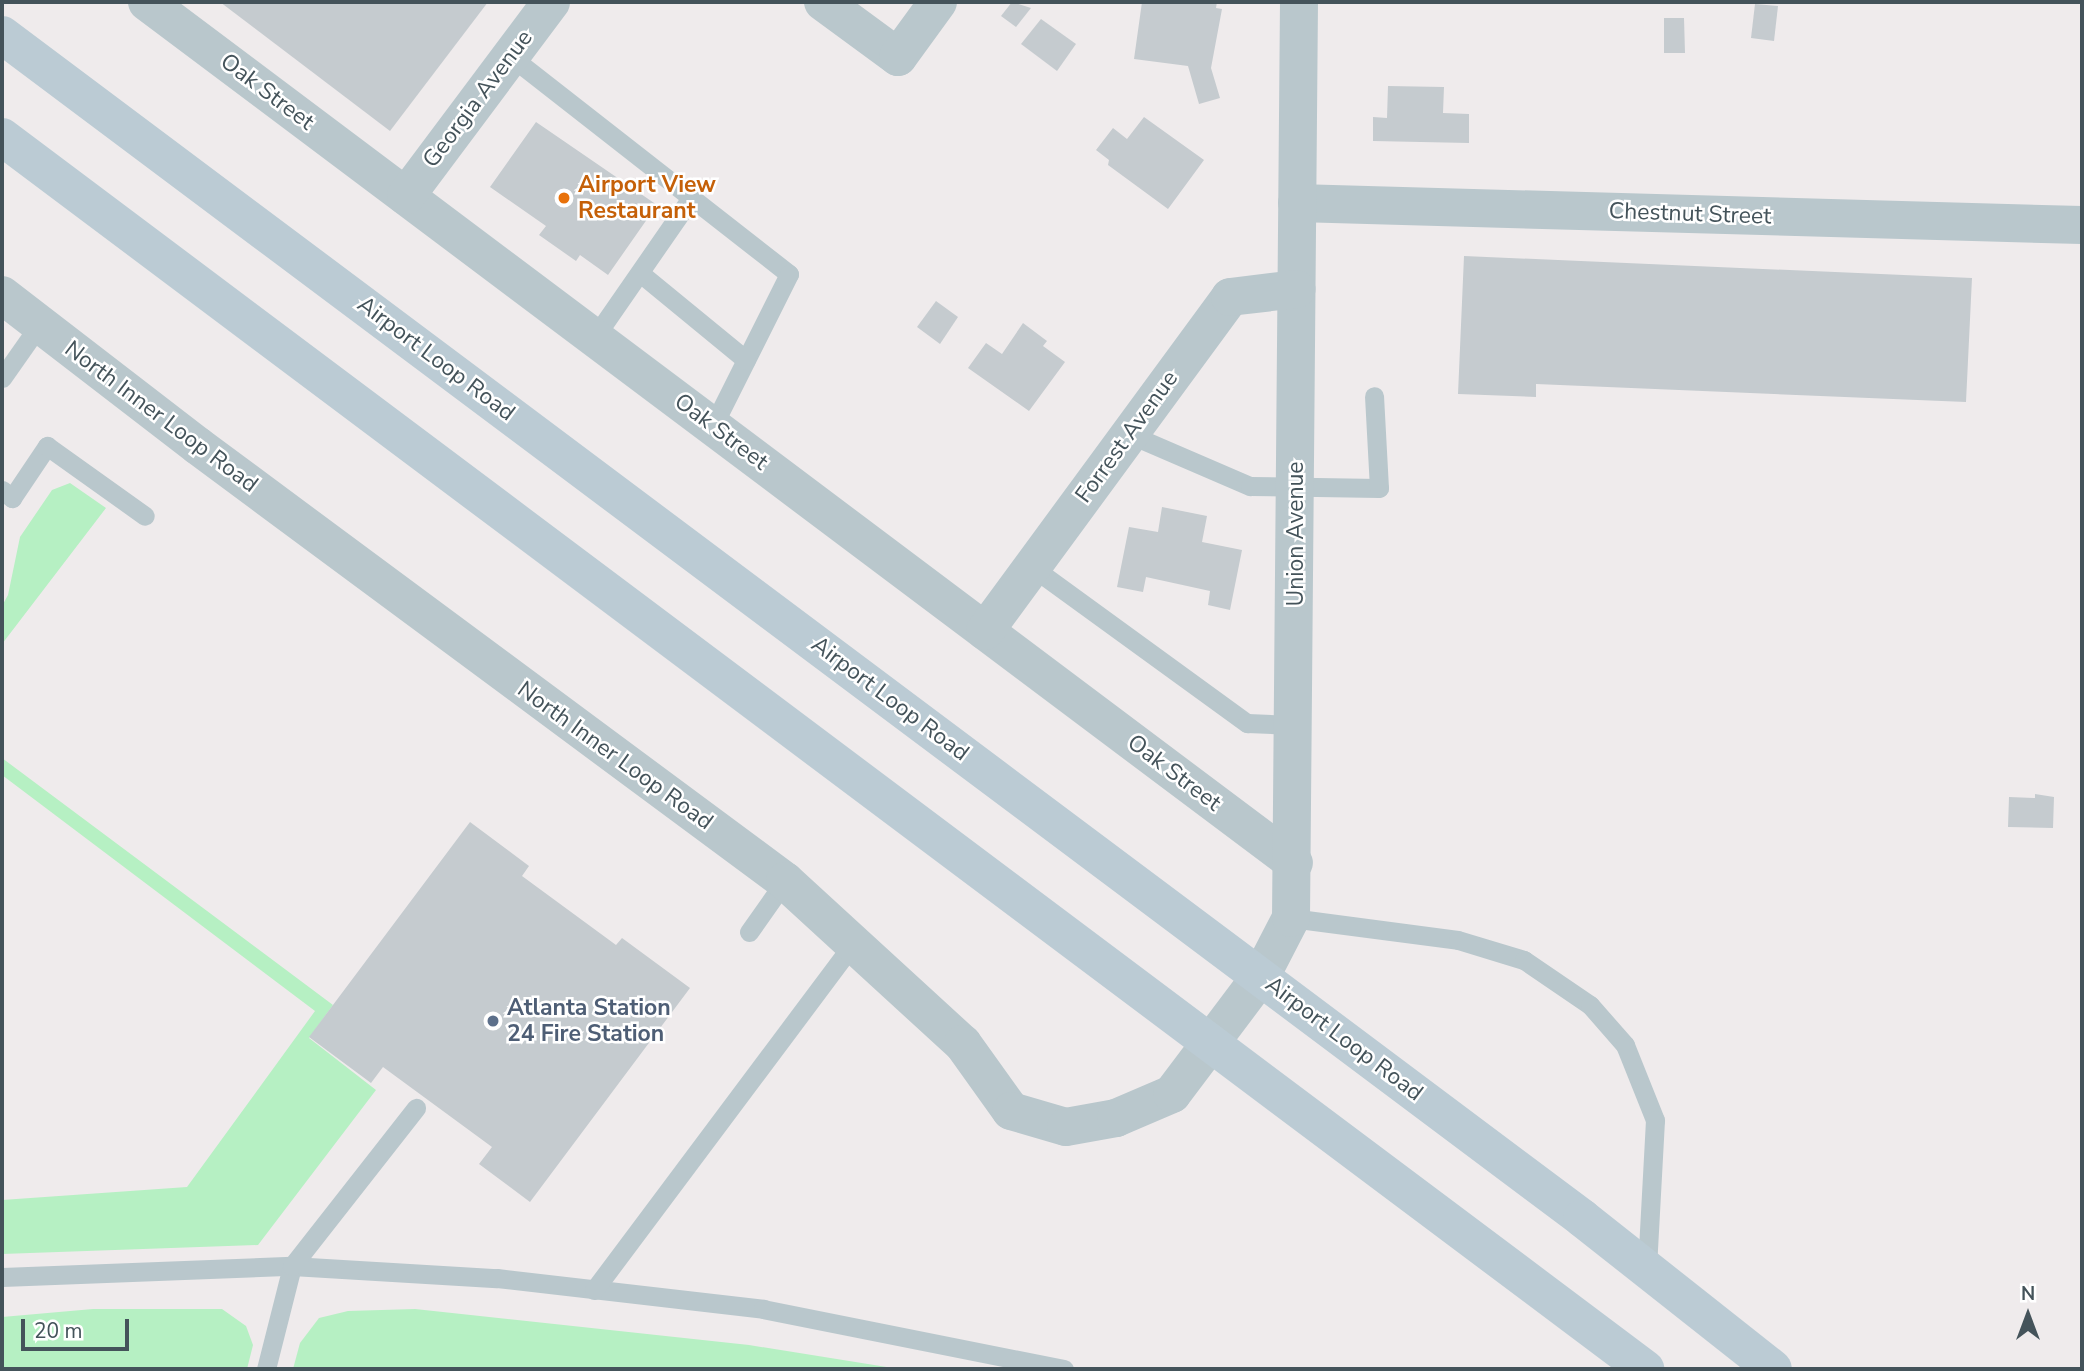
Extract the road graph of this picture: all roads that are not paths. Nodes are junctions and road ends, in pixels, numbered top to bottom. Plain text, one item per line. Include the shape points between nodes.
1 (147, 2) edge
2 (551, 2) edge
3 (822, 2) edge
4 (938, 2) edge
5 (1298, 2) edge
6 (2, 35) edge
7 (510, 56) junction
8 (2, 137) edge
9 (406, 196) junction
10 (691, 198) junction
11 (1297, 203) junction
12 (2082, 225) edge
13 (640, 272) junction
14 (1297, 289) junction
15 (2, 295) edge
16 (40, 324) junction
17 (594, 338) junction
18 (746, 360) junction
19 (2, 378) edge
20 (1374, 397) dead end
21 (713, 426) junction
22 (1129, 434) junction
23 (1296, 485) junction
24 (5, 500) edge
25 (145, 516) dead end
26 (1032, 567) junction
27 (985, 631) junction
28 (1295, 725) junction
29 (1294, 863) junction
30 (785, 881) junction
31 (1291, 918) junction
32 (749, 932) dead end
33 (852, 945) junction
34 (1261, 976) junction
35 (1213, 1045) junction
36 (416, 1108) dead end
37 (292, 1266) junction
38 (1647, 1270) junction
39 (2, 1278) edge
40 (594, 1290) junction
41 (266, 1369) edge
42 (1064, 1369) edge
43 (1645, 1369) edge
44 (1773, 1369) edge

1 - 9 street, Oak Street
2 - 7 street, Georgia Avenue
3 - 4 street via 898,57
5 - 11 street, Union Avenue
6 - 34 main road, Airport Loop Road
7 - 9 street, Georgia Avenue
7 - 10 lane
8 - 35 main road
9 - 17 street, Oak Street
10 - 13 lane
10 - 18 lane via 789,274
11 - 12 street, Chestnut Street
11 - 14 street, Union Avenue
13 - 17 lane
13 - 18 lane
14 - 22 street, Forrest Avenue via 1230,297
14 - 23 street, Union Avenue
15 - 16 street, North Inner Loop Road
16 - 19 lane
16 - 30 street, North Inner Loop Road
17 - 21 street, Oak Street
18 - 21 lane
20 - 23 lane via 1379,488
21 - 27 street, Oak Street
22 - 23 lane via 1250,486
22 - 26 street, Forrest Avenue
23 - 28 street, Union Avenue
24 - 25 lane via 47,446
26 - 27 street, Forrest Avenue
26 - 28 lane via 1247,723
27 - 29 street, Oak Street
28 - 29 street, Union Avenue
29 - 31 street, Union Avenue
30 - 32 lane
30 - 33 street, North Inner Loop Road
31 - 34 street, Union Avenue
31 - 38 lane via 1458,940 1524,960 1590,1004 1625,1045 1655,1119
33 - 35 street, North Inner Loop Road via 963,1044 1011,1111 1066,1127 1116,1118 1172,1094
33 - 40 lane
34 - 35 street, Union Avenue
34 - 38 main road, Airport Loop Road
35 - 43 main road
36 - 37 lane
37 - 39 lane
37 - 40 lane via 497,1278
37 - 41 lane
38 - 44 main road, Airport Loop Road
40 - 42 lane via 763,1309

